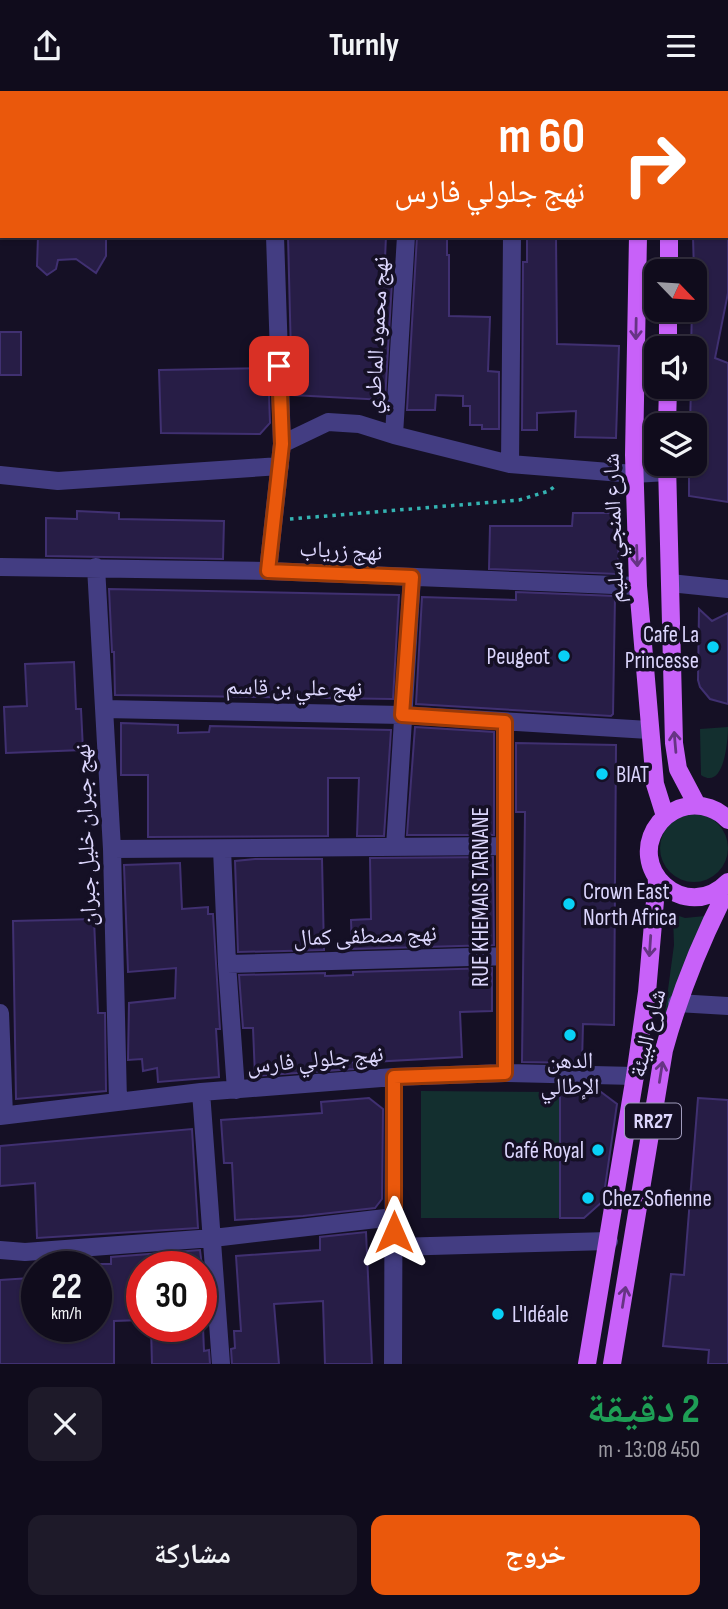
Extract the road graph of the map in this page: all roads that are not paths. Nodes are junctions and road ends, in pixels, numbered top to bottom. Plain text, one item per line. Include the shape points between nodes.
1 (275, 238) edge
2 (406, 238) edge
3 (512, 238) edge
4 (638, 238) edge
5 (669, 238) edge
6 (669, 259) edge
7 (394, 436) junction
8 (282, 444) junction
9 (510, 464) junction
10 (280, 466) junction
11 (644, 472) edge
12 (0, 474) edge
13 (634, 474) junction
14 (667, 476) edge
15 (0, 567) edge
16 (96, 567) junction
17 (268, 571) junction
18 (412, 577) junction
19 (670, 583) junction
20 (638, 586) junction
21 (728, 589) edge
22 (104, 709) junction
23 (402, 715) junction
24 (505, 722) junction
25 (649, 730) junction
26 (697, 805) junction
27 (665, 816) junction
28 (728, 820) edge
29 (395, 846) junction
30 (505, 846) junction
31 (112, 849) junction
32 (222, 849) junction
33 (657, 878) junction
34 (728, 885) edge
35 (505, 956) junction
36 (227, 964) junction
37 (677, 1003) junction
38 (728, 1006) edge
39 (0, 1013) edge
40 (505, 1073) junction
41 (635, 1076) junction
42 (394, 1077) junction
43 (236, 1090) junction
44 (201, 1092) junction
45 (118, 1101) junction
46 (2, 1116) edge
47 (394, 1217) junction
48 (213, 1238) junction
49 (610, 1241) junction
50 (395, 1247) junction
51 (0, 1250) edge
52 (221, 1364) edge
53 (393, 1364) edge
54 (587, 1364) edge
55 (612, 1364) edge

1 - 8 street
2 - 7 street, نهج محمود الماطري
3 - 9 street
4 -> 13 main road, شارع المنجي سليم
5 - 6 main road
7 - 8 street via 359,424 328,422
7 - 9 street
8 - 10 street
9 - 13 street
10 - 12 street via 58,481
10 - 17 street
11 - 13 street
13 -> 20 main road, شارع المنجي سليم
14 - 19 main road
15 - 16 street, نهج زرياب
16 - 17 street, نهج زرياب
16 - 22 street, نهج جبران خليل جبران
17 - 18 street, نهج زرياب
18 - 20 street, نهج زرياب
18 - 23 street
19 - 21 street
26 -> 19 main road via 678,769 674,743
20 - 25 main road, شارع المنجي سليم
22 - 23 street, نهج علي بن قاسم
22 - 31 street, نهج جبران خليل جبران
23 - 24 street, نهج علي بن قاسم
23 - 29 street
24 - 25 street, نهج علي بن قاسم
24 - 30 street, RUE KHEMAIS TARNANE
25 - 27 main road, شارع المنجي سليم via 654,784
26 - 27 main road
26 - 28 main road via 712,808
27 - 33 main road, RR27 via 654,829 649,846
29 - 30 street
29 - 32 street
30 - 35 street, RUE KHEMAIS TARNANE
31 - 32 street
31 - 45 street, نهج جبران خليل جبران
32 - 36 street
33 - 34 main road, RR27 via 670,891 687,897 704,897
33 -> 41 main road, شارع البيئة / RR27
34 - 37 main road, شارع البيئة / RR27
35 - 36 street, نهج مصطفى كمال
35 - 40 street, RUE KHEMAIS TARNANE
36 - 43 street
37 - 38 street
55 -> 37 main road, شارع البيئة / RR27 via 664,1050
39 - 46 street
40 - 41 street, نهج جلولي فارس
40 - 42 street, نهج جلولي فارس
41 - 49 main road, شارع البيئة / RR27
42 - 43 street, نهج جلولي فارس
42 - 47 street
43 - 44 street, نهج جلولي فارس
44 - 45 street, نهج جلولي فارس
44 - 48 street
45 - 46 street, نهج جلولي فارس
47 - 48 street
47 - 50 street
48 - 51 street
48 - 52 street
49 - 50 street
49 - 54 main road, شارع البيئة / RR27
50 - 53 street

